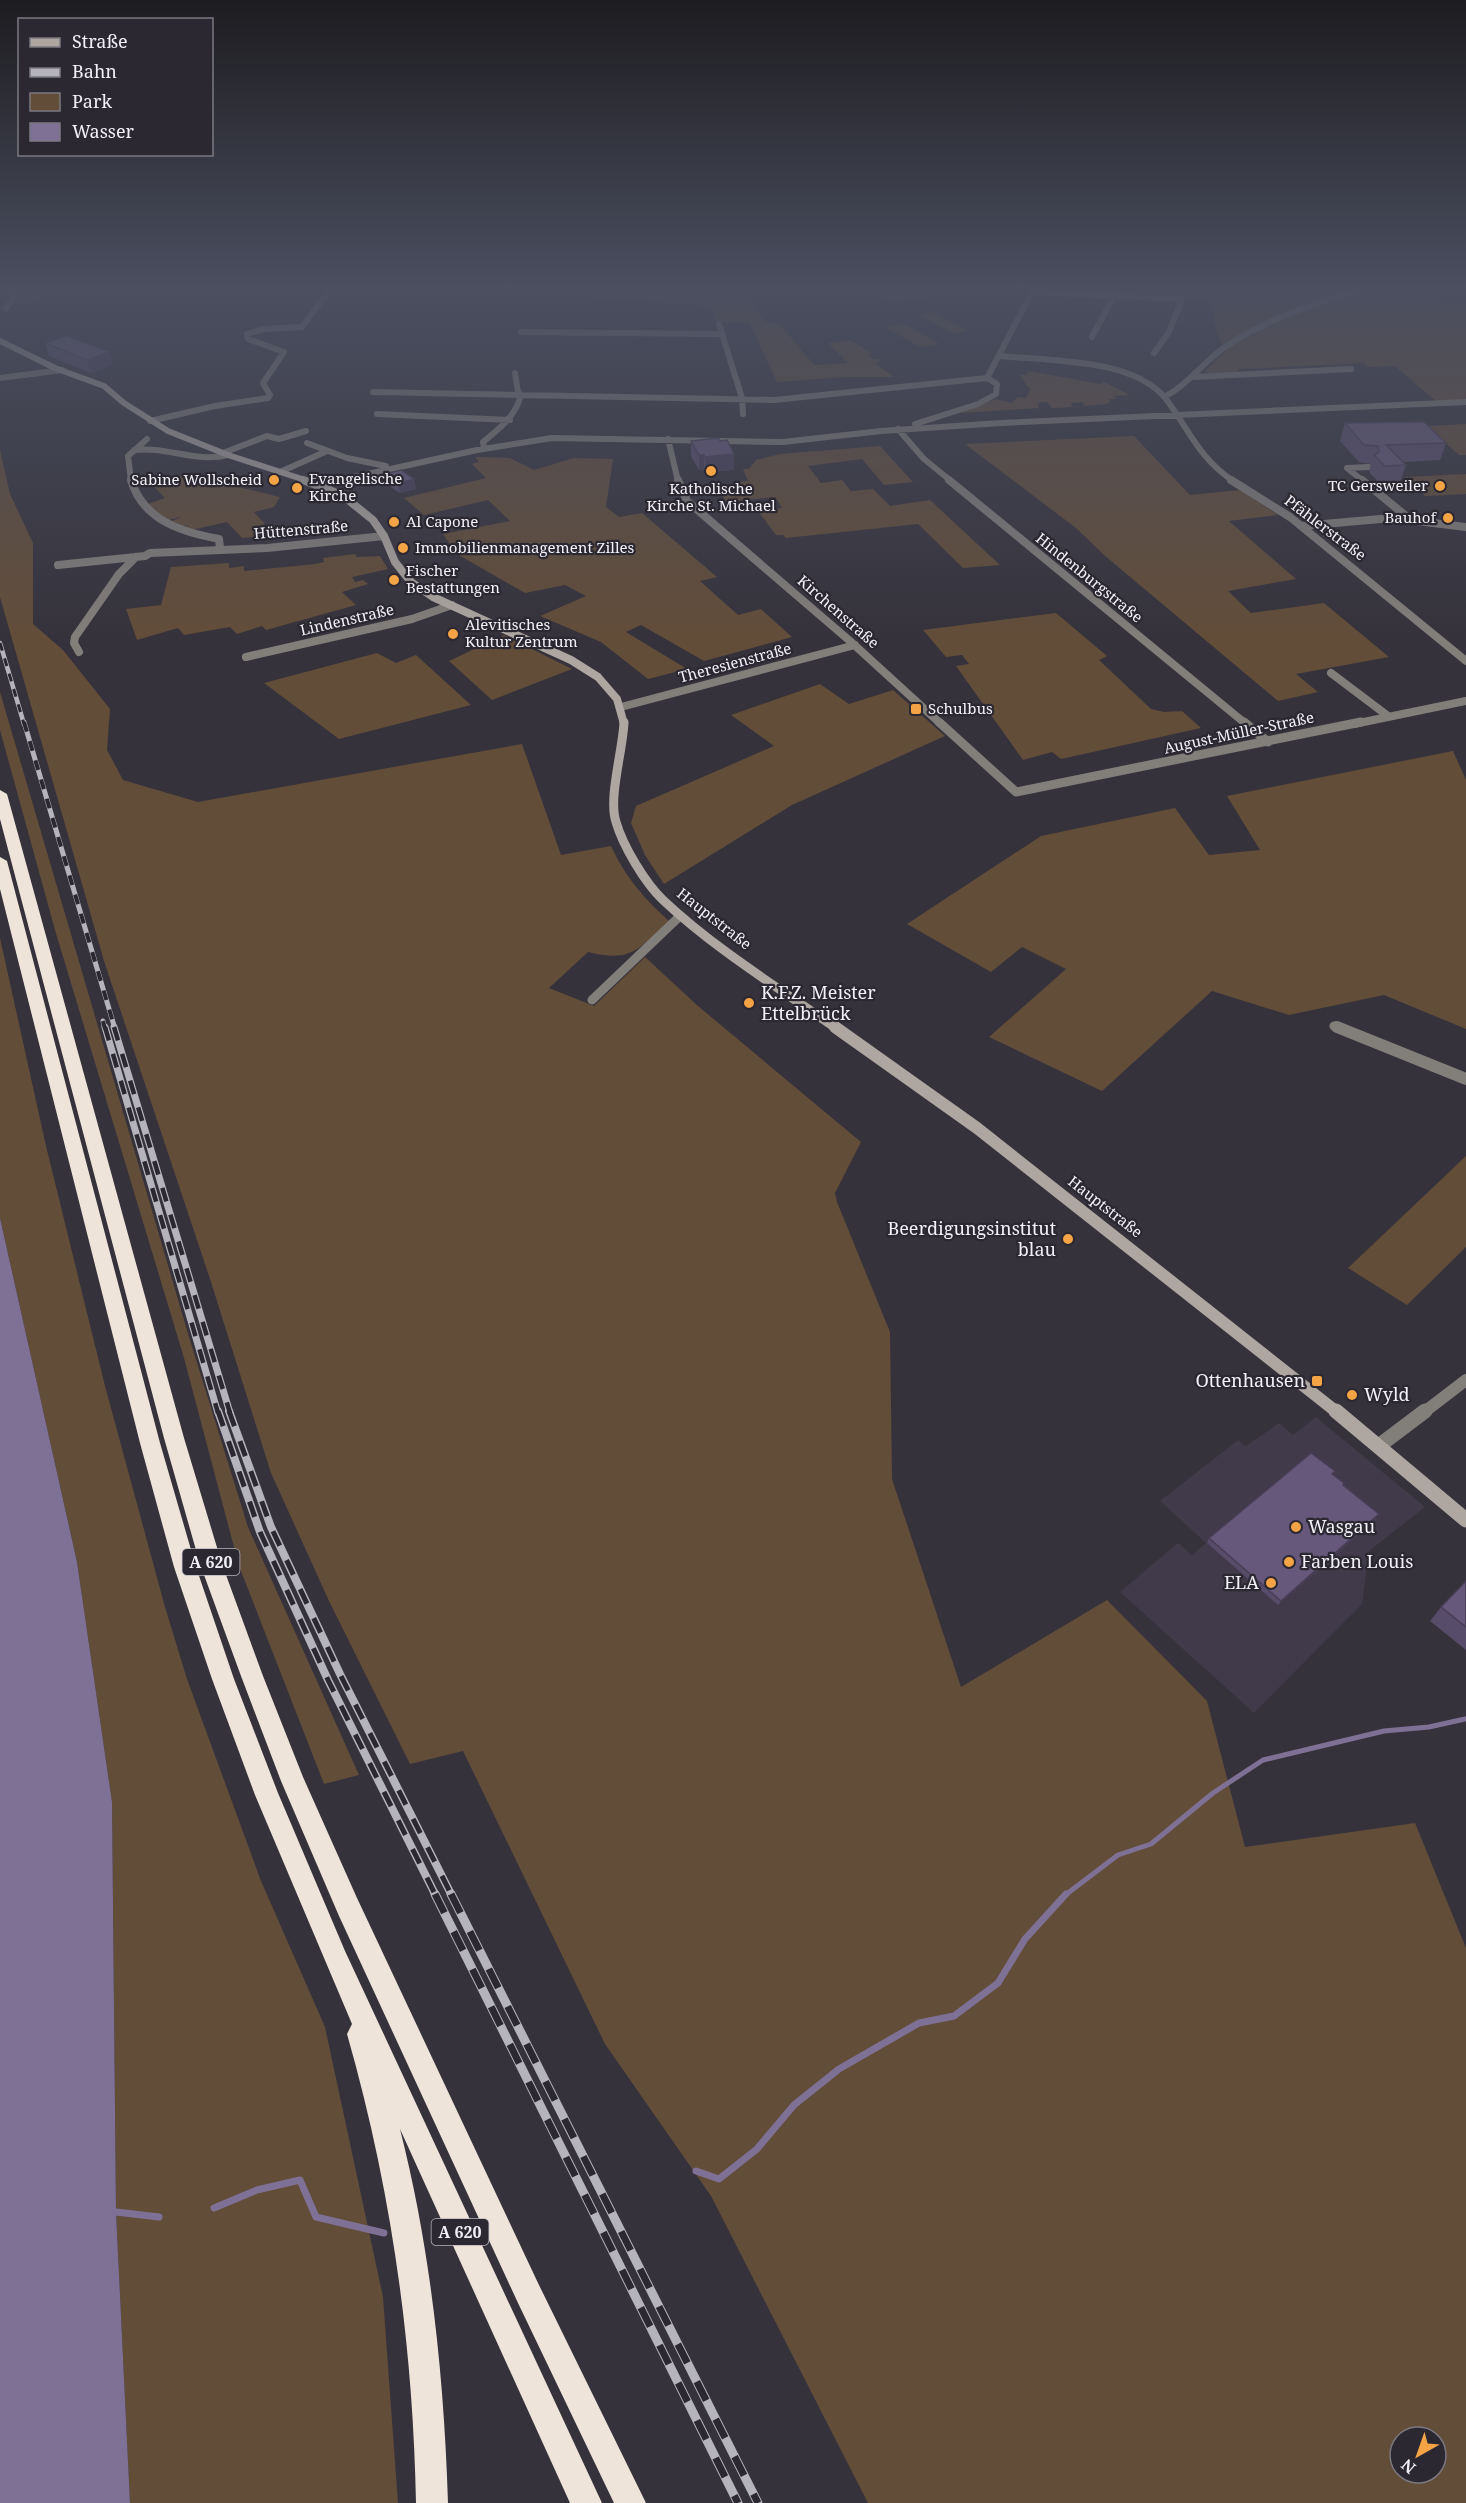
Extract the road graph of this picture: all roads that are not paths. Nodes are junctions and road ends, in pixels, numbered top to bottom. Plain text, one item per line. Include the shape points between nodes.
1 (128, 405) edge
2 (223, 405) edge
3 (519, 405) edge
4 (742, 405) edge
5 (970, 405) edge
6 (1169, 405) edge
7 (1398, 405) edge
8 (377, 414) dead end
9 (743, 414) dead end
10 (1175, 414) junction
11 (510, 420) junction
12 (150, 421) junction
13 (898, 429) junction
14 (914, 429) junction
15 (306, 431) dead end
16 (668, 439) junction
17 (147, 440) dead end
18 (307, 443) dead end
19 (484, 448) junction
20 (134, 450) junction
21 (327, 451) junction
22 (225, 454) junction
23 (1369, 467) dead end
24 (390, 468) junction
25 (280, 472) junction
26 (319, 485) junction
27 (1411, 520) junction
28 (1301, 526) junction
29 (1466, 527) edge
30 (384, 536) junction
31 (221, 548) junction
32 (135, 557) junction
33 (58, 565) dead end
34 (452, 605) junction
35 (855, 645) junction
36 (79, 652) dead end
37 (246, 657) dead end
38 (1466, 661) edge
39 (1331, 673) dead end
40 (1466, 700) edge
41 (621, 707) junction
42 (1388, 716) junction
43 (1268, 742) junction
44 (1016, 792) joint
45 (0, 794) edge
46 (0, 861) edge
47 (680, 916) junction
48 (592, 1000) dead end
49 (1334, 1026) dead end
50 (1466, 1079) edge
51 (1466, 1380) edge
52 (1380, 1445) junction
53 (1466, 1520) edge
54 (336, 1960) junction
55 (432, 2503) edge
56 (586, 2503) edge
57 (630, 2503) edge

1 - 12 main road
2 - 12 street
3 - 11 street
4 - 9 street
5 - 14 street via 915,424
6 - 10 street, Pfählerstraße
7 - 10 street
8 - 11 street
10 - 14 street
10 - 28 street, Pfählerstraße via 1213,467
11 - 19 street via 483,442
12 - 22 main road
13 - 14 street
13 - 16 street via 783,442
13 - 43 street, Hindenburgstraße via 932,466
15 - 22 street via 279,439 267,436
16 - 19 street via 552,438
16 - 35 street, Kirchenstraße via 687,501
17 - 20 street
18 - 21 street
19 - 24 street
20 - 22 street via 222,457
20 - 31 street via 128,456 129,478 131,490 142,507 186,533 219,539
21 - 24 street
21 - 25 street
22 - 25 main road
23 - 27 street via 1347,468
24 - 26 street
25 - 26 main road
26 - 30 main road via 358,505
27 - 28 street via 1365,519
27 - 29 street
28 - 38 street, Pfählerstraße
30 - 31 street, Hüttenstraße via 267,548
30 - 34 main road via 395,562 411,582
31 - 32 street, Hüttenstraße via 160,545
32 - 33 street, Hüttenstraße
32 - 36 street via 75,637
34 - 37 street, Lindenstraße via 412,619
34 - 41 main road via 584,667 608,686
35 - 41 street, Theresienstraße
35 - 44 street, Kirchenstraße
39 - 42 street
40 - 42 street, August-Müller-Straße
41 - 47 main road, Hauptstraße via 624,729 615,779 615,821 644,876
42 - 43 street, August-Müller-Straße
43 - 44 street, August-Müller-Straße
45 - 57 highway, A 620 via 174,1438 211,1564 248,1665 348,1907
46 - 54 highway, A 620 via 184,1567 267,1795
47 - 48 street
47 - 52 main road, Hauptstraße via 977,1128
49 - 50 street
51 - 52 street
52 - 53 main road, Hauptstraße
54 - 55 highway via 381,2110 405,2222 429,2412
54 - 56 highway, A 620

